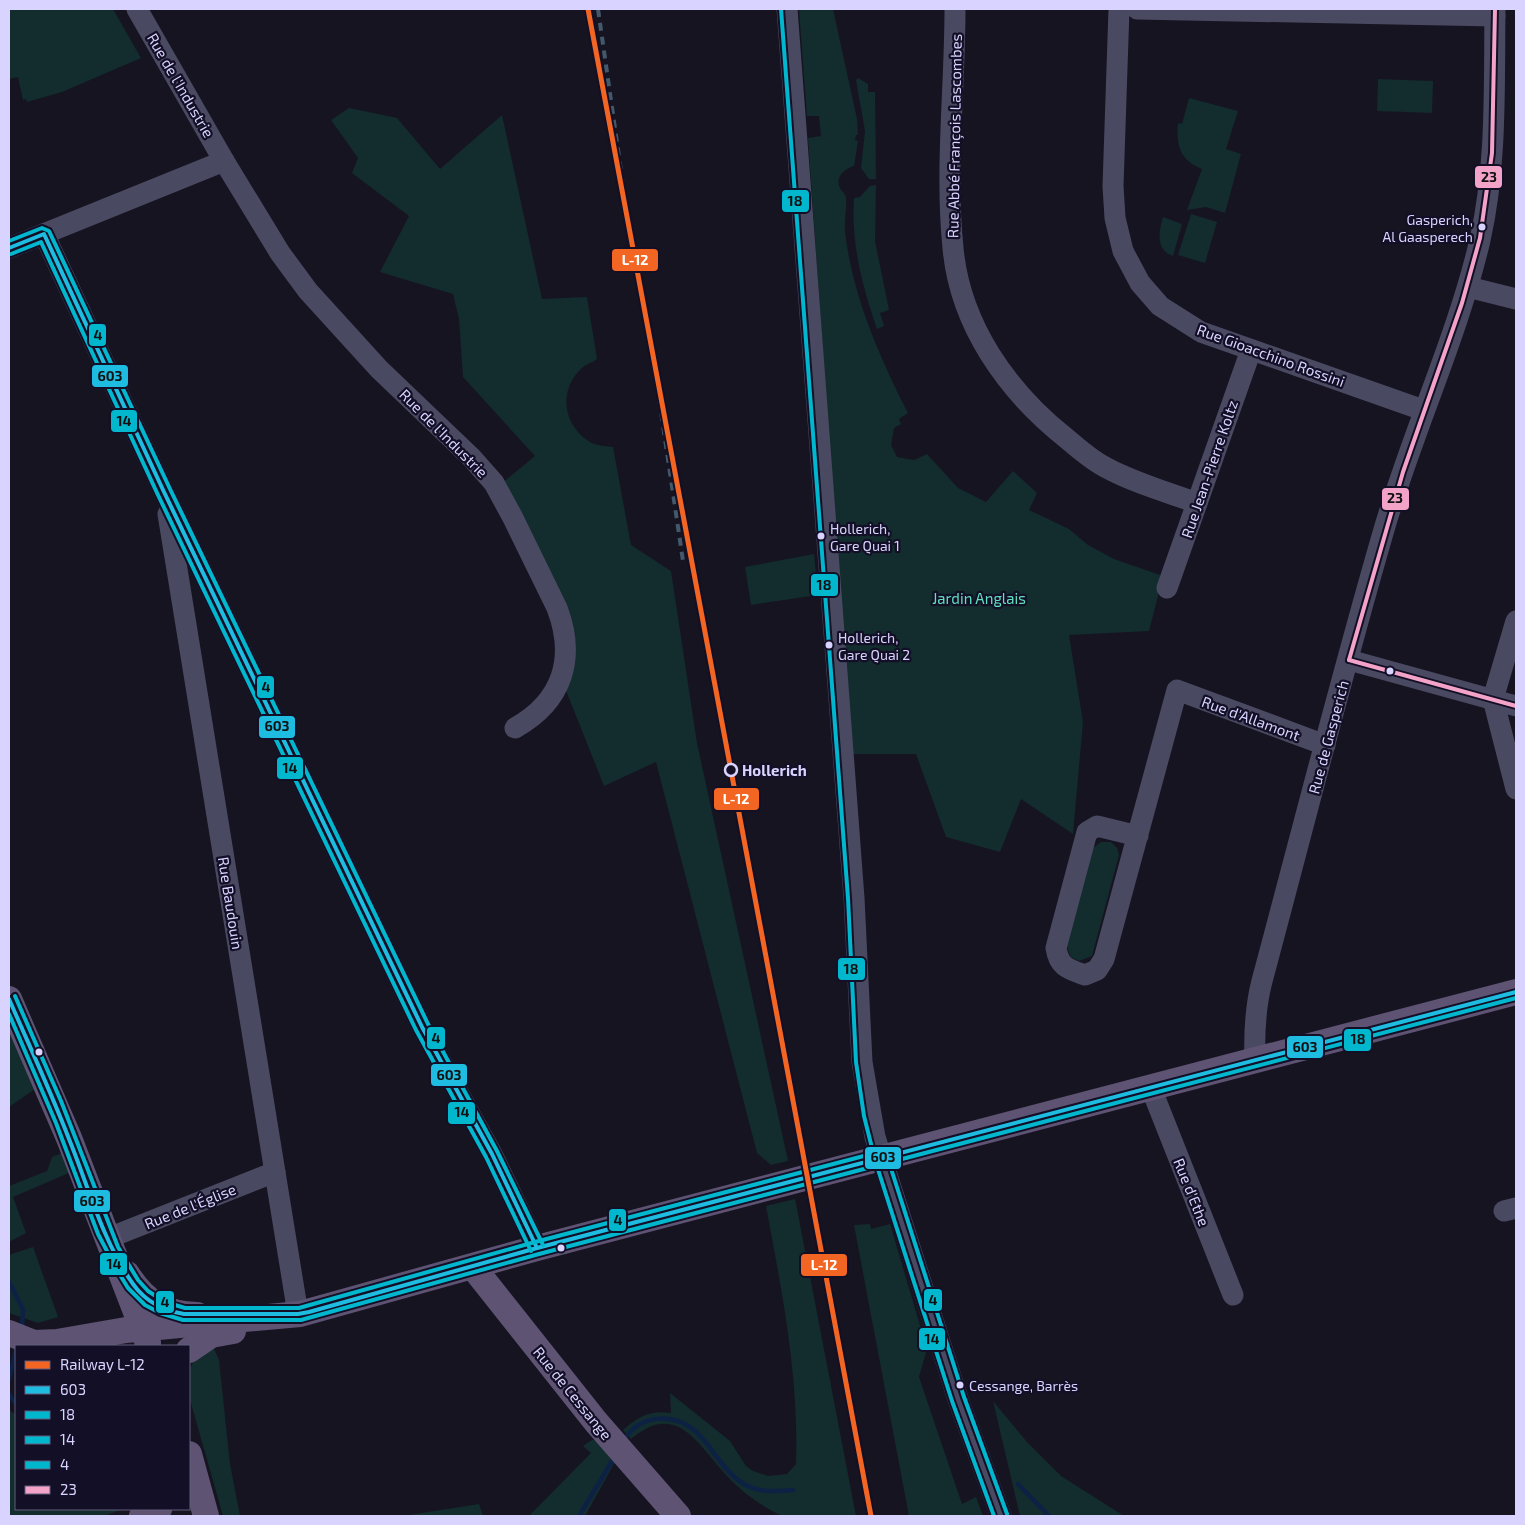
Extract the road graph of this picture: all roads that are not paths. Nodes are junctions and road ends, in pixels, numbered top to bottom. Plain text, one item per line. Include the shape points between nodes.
1 (137, 9) edge
2 (787, 9) edge
3 (955, 9) edge
4 (1119, 9) edge
5 (1137, 9) edge
6 (1293, 10) edge
7 (1495, 12) edge
8 (224, 161) junction
9 (44, 234) junction
10 (9, 248) edge
11 (1468, 287) junction
12 (1516, 299) edge
13 (1251, 350) junction
14 (1424, 410) junction
15 (164, 492) junction
16 (1197, 503) junction
17 (1167, 588) dead end
18 (1516, 621) edge
19 (1349, 660) junction
20 (1493, 699) junction
21 (1516, 706) edge
22 (516, 728) dead end
23 (1325, 745) junction
24 (1516, 789) edge
25 (1138, 836) junction
26 (1516, 992) edge
27 (9, 999) edge
28 (1255, 1061) junction
29 (1150, 1088) junction
30 (881, 1158) junction
31 (275, 1172) junction
32 (106, 1239) junction
33 (537, 1248) junction
34 (473, 1267) junction
35 (1233, 1295) dead end
36 (298, 1314) junction
37 (9, 1333) edge
38 (145, 1337) edge
39 (9, 1342) edge
40 (34, 1343) junction
41 (91, 1343) edge
42 (190, 1349) edge
43 (190, 1458) edge
44 (156, 1510) edge
45 (142, 1516) edge
46 (206, 1516) edge
47 (678, 1516) edge
48 (1001, 1516) edge

1 - 8 street, Rue de l'Industrie
2 - 30 street via 854,898 862,1062
3 - 16 street, Rue Abbé François Lascombes via 950,183 953,249 965,303 983,343 1003,377 1024,400 1045,422 1086,454 1105,467
4 - 13 street, Rue Gioacchino Rossini via 1113,186 1115,218 1123,251 1140,282 1160,306 1201,332
5 - 6 street
6 - 7 street
7 - 11 street, Rue de Gasperich via 1490,181 1481,238
8 - 9 street
8 - 22 street, Rue de l'Industrie via 280,253 308,291 379,369 471,457 494,483 513,518 557,608 567,647 562,676 549,701
9 - 10 street
9 - 15 street
11 - 12 street
11 - 14 street, Rue de Gasperich
13 - 14 street, Rue Gioacchino Rossini
13 - 16 street, Rue Jean-Pierre Koltz
14 - 19 street, Rue de Gasperich via 1383,532
15 - 31 street, Rue Baudouin
15 - 33 street via 422,1027 492,1154
16 - 17 street, Rue Jean-Pierre Koltz
18 - 20 street
19 - 20 street
19 - 23 street, Rue de Gasperich
20 - 21 street
20 - 24 street
23 - 25 street, Rue d'Allamont via 1177,690
23 - 28 street, Rue de Gasperich via 1257,1002
25 - 25 street via 1097,826 1087,832 1056,948 1057,958 1063,967 1085,975 1097,970 1104,959
26 - 28 main road
27 - 32 main road via 62,1120
28 - 29 main road
29 - 30 main road
29 - 35 street, Rue d'Ethe
30 - 33 main road
30 - 48 street via 958,1400
31 - 32 street, Rue de l'Église
31 - 36 street, Rue Baudouin
32 - 36 main road via 146,1298 169,1312
32 - 38 main road
33 - 34 main road
34 - 36 main road
34 - 47 main road, Rue de Cessange via 618,1448
36 - 38 main road
36 - 42 main road via 211,1335
37 - 40 main road
38 - 41 main road
39 - 40 main road
40 - 41 main road
43 - 46 main road
44 - 45 main road

